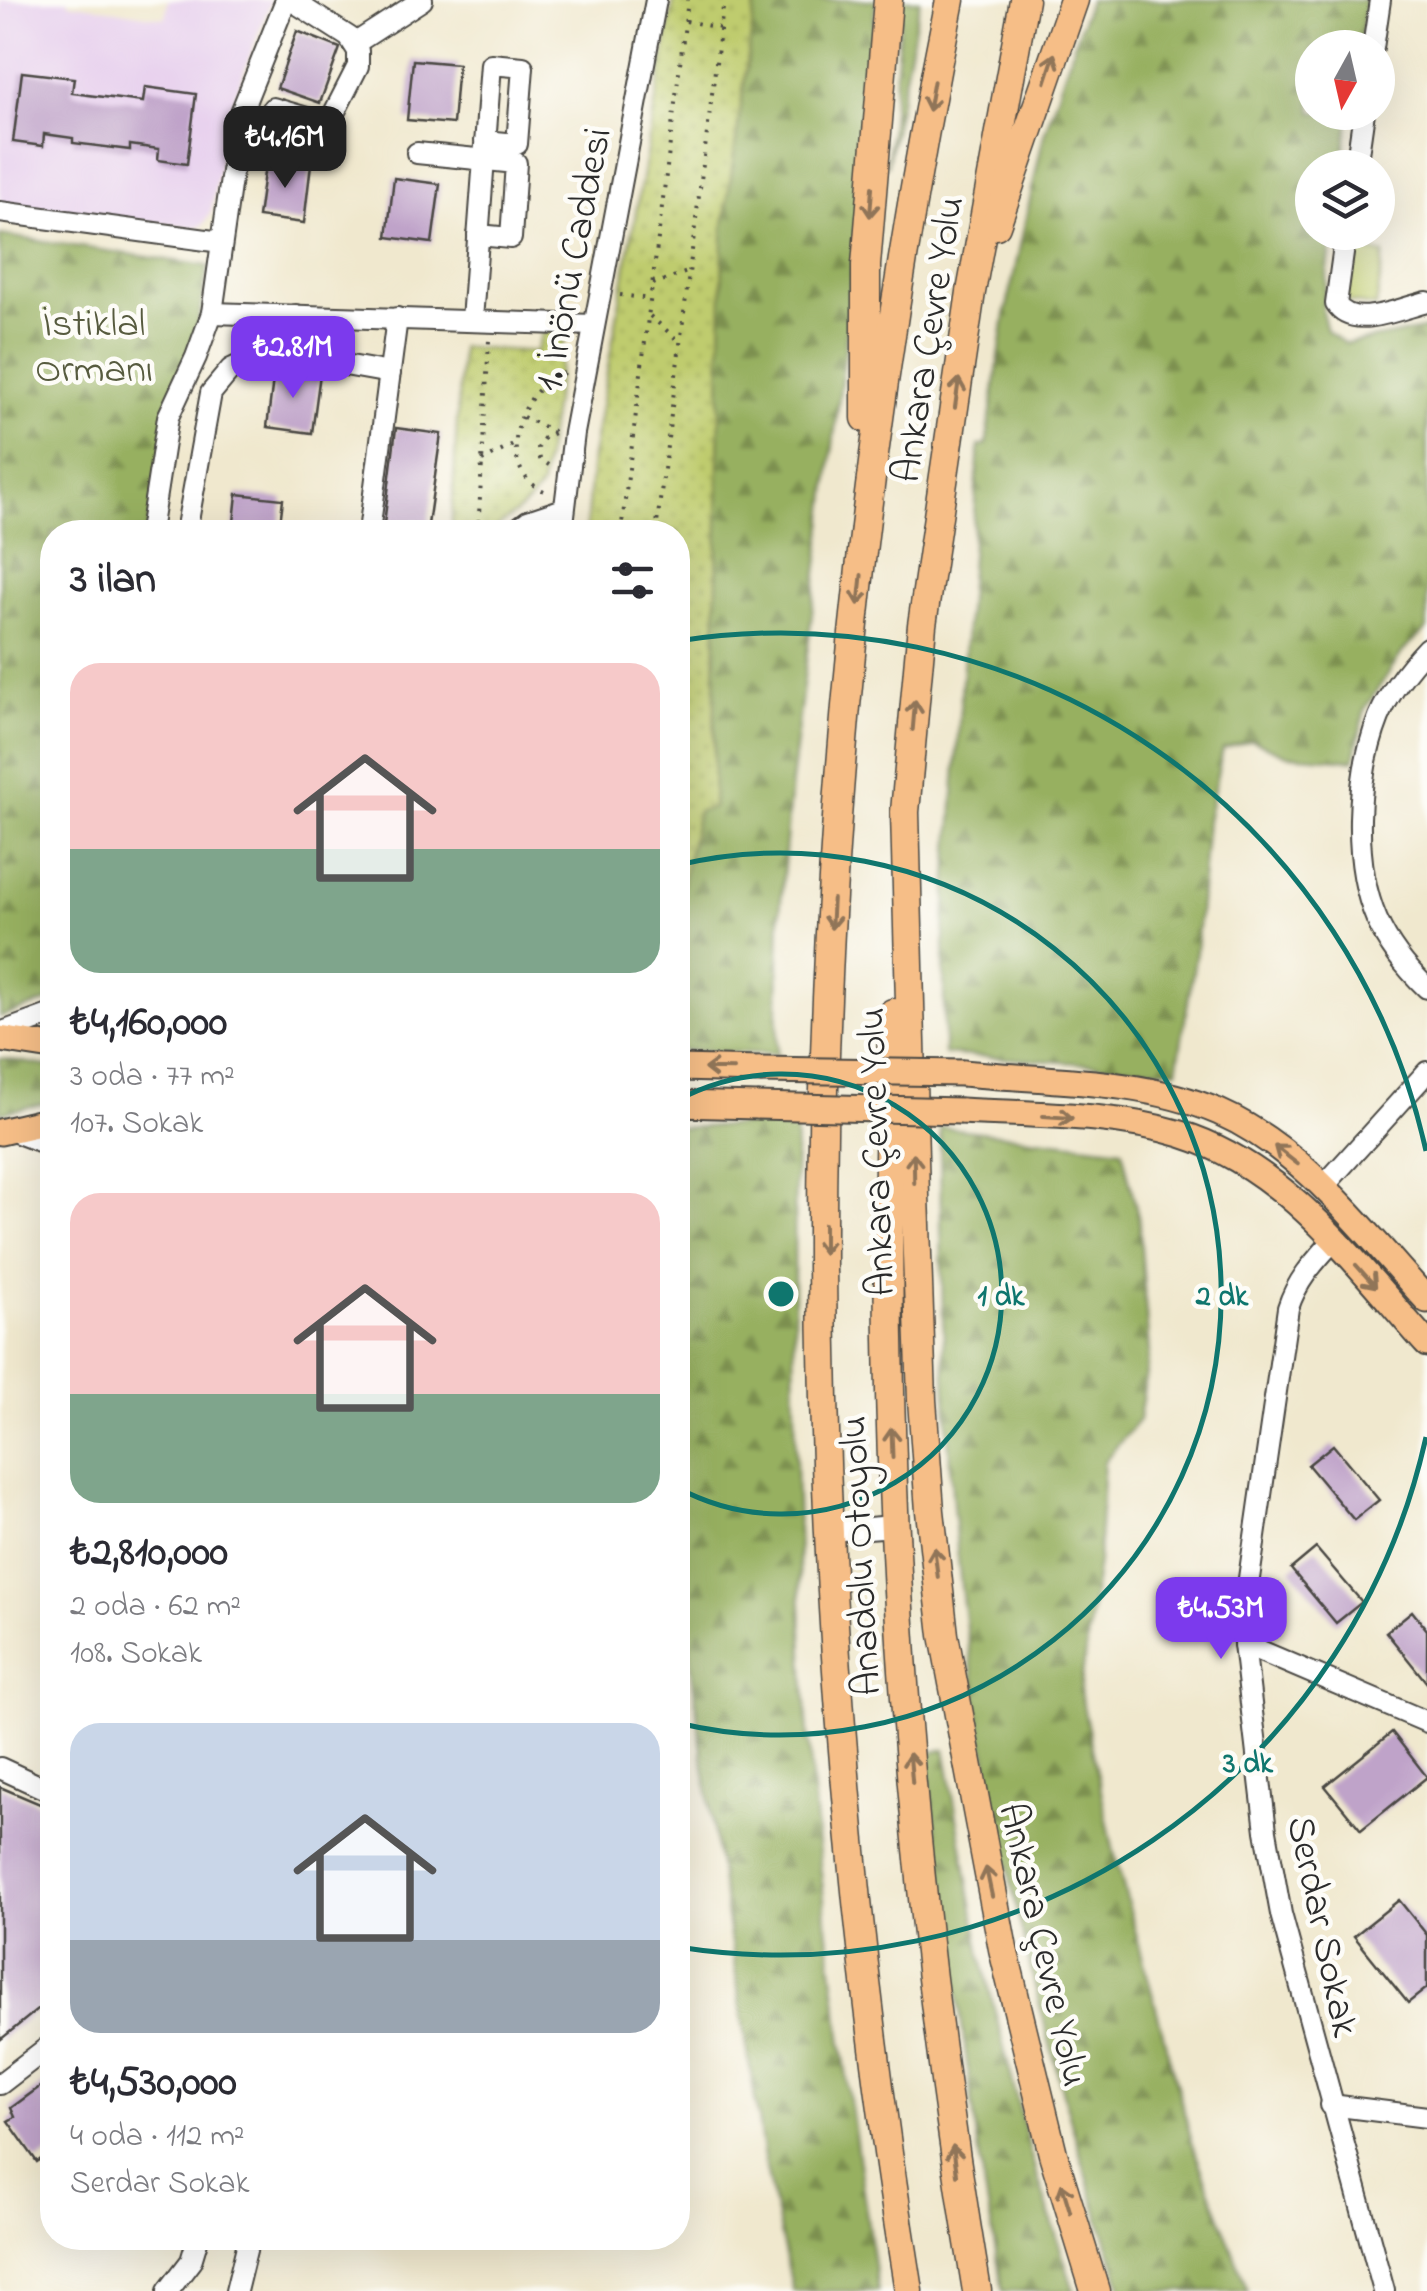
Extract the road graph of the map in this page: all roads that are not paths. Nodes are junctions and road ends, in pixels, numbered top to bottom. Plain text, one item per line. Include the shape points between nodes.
1 (288, 0) edge
2 (422, 0) edge
3 (656, 0) edge
4 (888, 0) edge
5 (950, 0) edge
6 (1024, 0) edge
7 (1074, 0) edge
8 (1380, 0) edge
9 (1376, 30) edge
10 (354, 44) junction
11 (273, 108) dead end
12 (484, 151) junction
13 (417, 153) dead end
14 (0, 212) edge
15 (478, 235) junction
16 (221, 242) junction
17 (1344, 250) edge
18 (971, 292) junction
19 (1427, 302) edge
20 (212, 312) junction
21 (296, 315) junction
22 (397, 318) junction
23 (480, 320) junction
24 (594, 324) junction
25 (289, 356) junction
26 (390, 373) junction
27 (564, 509) junction
28 (152, 520) edge
29 (188, 520) edge
30 (371, 520) edge
31 (531, 520) edge
32 (563, 520) edge
33 (866, 526) junction
34 (1427, 648) edge
35 (905, 812) junction
36 (1427, 988) edge
37 (40, 1021) edge
38 (0, 1036) edge
39 (40, 1042) edge
40 (690, 1068) edge
41 (1427, 1072) edge
42 (690, 1104) edge
43 (40, 1123) edge
44 (5, 1131) edge
45 (40, 1142) edge
46 (1323, 1187) junction
47 (1334, 1240) junction
48 (1427, 1300) edge
49 (1427, 1344) edge
50 (895, 1526) junction
51 (828, 1531) junction
52 (1244, 1644) junction
53 (1427, 1722) edge
54 (0, 1768) edge
55 (40, 1786) edge
56 (40, 2053) edge
57 (0, 2084) edge
58 (1331, 2105) junction
59 (1427, 2117) edge
60 (194, 2250) edge
61 (246, 2250) edge
62 (168, 2291) edge
63 (236, 2291) edge
64 (909, 2291) edge
65 (977, 2291) edge
66 (1095, 2291) edge
67 (1384, 2291) edge

1 - 10 street
1 - 16 street via 240,115
2 - 10 street
3 - 24 street, 1. İnönü Caddesi
4 -> 33 highway via 866,265
5 -> 33 highway, Ankara Çevre Yolu via 902,263
6 - 18 highway, Ankara Çevre Yolu
18 -> 7 highway
8 - 9 street
10 - 11 street via 358,66 331,119
12 - 13 street
12 - 15 street
12 - 15 street via 516,163 511,238
14 - 16 street
15 - 23 street
16 - 20 street
17 - 19 street via 1336,304 1349,317
35 -> 18 highway, Ankara Çevre Yolu via 922,625
20 - 21 street
20 - 28 street via 168,416
21 - 22 street
21 - 25 street
22 - 23 street
22 - 26 street
23 - 24 street
24 - 27 street, 1. İnönü Caddesi
25 - 26 street
25 - 29 street via 240,364 216,384
26 - 30 street
27 - 31 street
27 - 32 street, 1. İnönü Caddesi
33 -> 51 highway, Ankara Çevre Yolu via 827,1001
34 - 36 street via 1394,688 1373,736 1362,846 1376,917
50 -> 35 highway, Anadolu Otoyolu via 888,1198
66 -> 35 highway, Ankara Çevre Yolu via 1053,2154 1003,1948 944,1635 922,1400
37 - 38 street
38 - 39 main road
46 -> 40 main road, bridge via 1260,1136 1199,1105 1114,1086 963,1074
41 - 46 street
42 -> 47 main road, bridge via 1125,1122 1216,1148 1263,1176
43 - 44 main road
44 - 45 street
46 - 48 main road
47 -> 49 main road
47 - 52 street, Serdar Sokak via 1305,1271 1288,1308
50 - 51 street
65 -> 50 highway, Anadolu Otoyolu via 921,1884
51 - 64 highway, Ankara Çevre Yolu via 854,1891
52 - 53 street
52 - 58 street, Serdar Sokak via 1281,1914
54 - 55 street
56 - 57 street
58 - 59 street
58 - 67 street, Serdar Sokak
60 - 62 street
61 - 63 street

